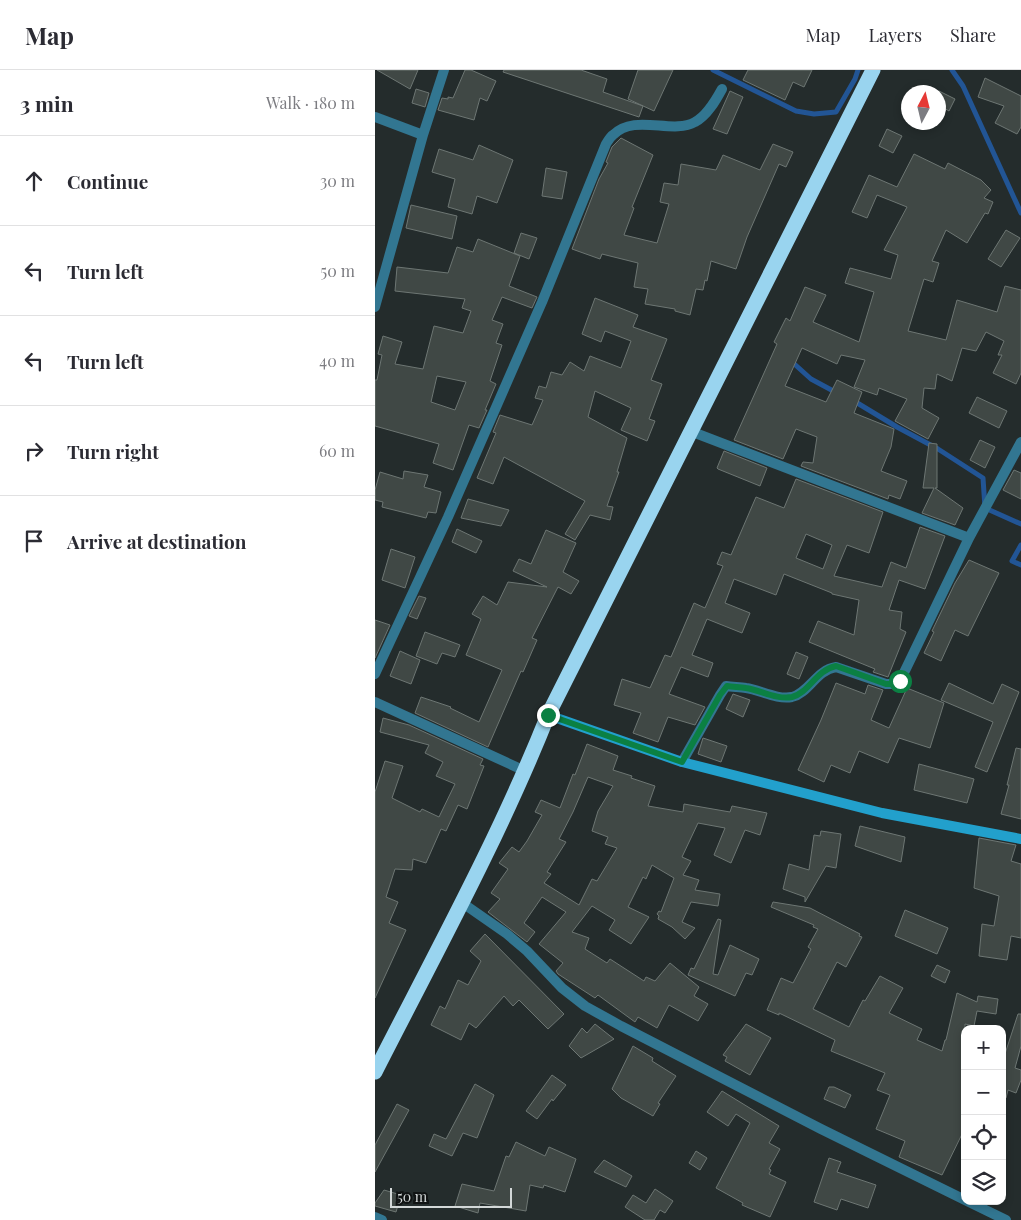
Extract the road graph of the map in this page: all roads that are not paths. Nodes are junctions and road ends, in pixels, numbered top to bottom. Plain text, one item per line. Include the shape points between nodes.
1 (444, 70) edge
2 (873, 70) edge
3 (722, 89) dead end
4 (375, 117) edge
5 (423, 135) junction
6 (375, 307) edge
7 (690, 432) junction
8 (1021, 442) edge
9 (969, 538) junction
10 (375, 674) edge
11 (375, 702) edge
12 (548, 715) junction
13 (682, 762) junction
14 (525, 771) junction
15 (1021, 839) edge
16 (461, 902) junction
17 (375, 1072) edge
18 (961, 1199) edge
19 (974, 1205) edge
20 (375, 1217) edge
21 (382, 1220) edge
22 (1006, 1220) edge

1 - 5 street
2 - 7 highway
3 - 10 street via 697,121 687,126 651,124 626,127 613,134 606,144 542,302
4 - 5 street
5 - 6 street
7 - 9 street
7 - 12 highway
8 - 9 street
9 - 13 street via 900,681 886,684 836,666 792,697 727,686
11 - 14 street
12 - 13 street
12 - 14 highway
13 - 15 street via 882,813
14 - 16 highway
16 - 17 highway
16 - 18 street via 507,934 585,1006
19 - 22 street
20 - 21 street

